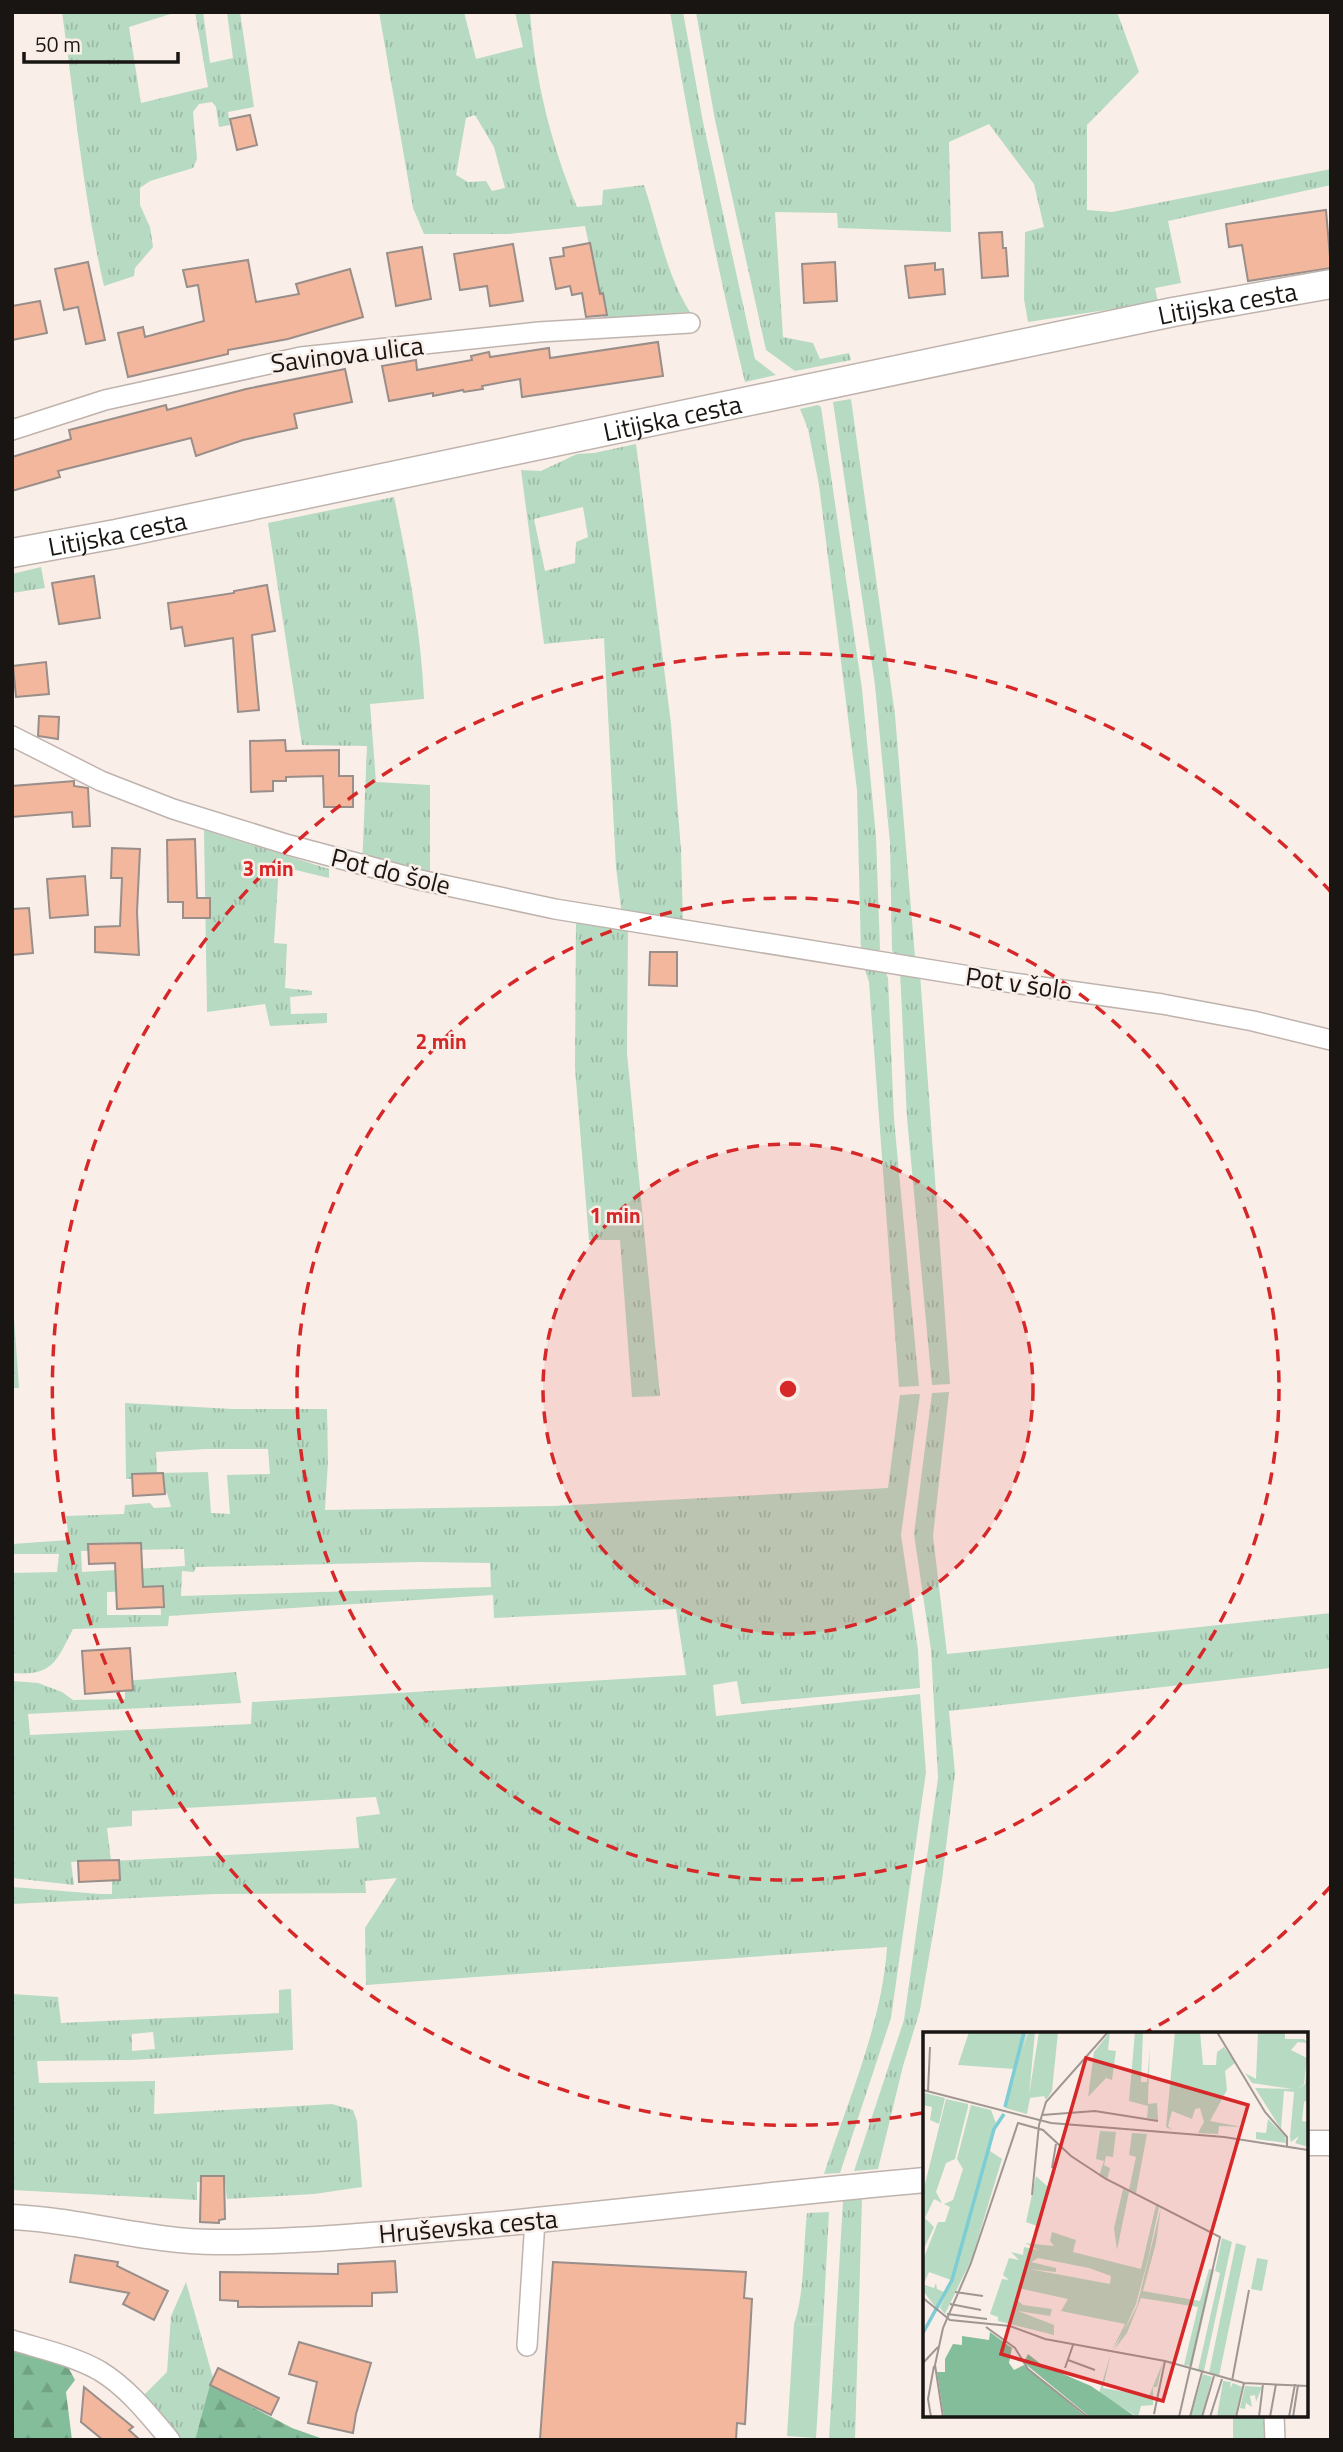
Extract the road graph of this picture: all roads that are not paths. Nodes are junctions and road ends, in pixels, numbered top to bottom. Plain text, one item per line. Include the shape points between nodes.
1 (1331, 284) edge
2 (690, 323) dead end
3 (12, 430) edge
4 (12, 553) edge
5 (12, 736) edge
6 (705, 932) joint
7 (1331, 1040) edge
8 (1308, 2143) edge
9 (1331, 2143) edge
10 (923, 2180) edge
11 (12, 2217) edge
12 (536, 2220) junction
13 (12, 2340) edge
14 (527, 2346) dead end
15 (1274, 2417) edge
16 (170, 2440) edge
17 (1275, 2440) edge

1 - 4 main road, Litijska cesta via 1173,312
2 - 3 street, Savinova ulica via 539,332 301,357 104,400
5 - 6 street, Pot do šole via 113,786 289,845 555,909
6 - 7 street, Pot v šolo via 1162,1004
8 - 9 street
10 - 12 street, Hruševska cesta
11 - 12 street, Hruševska cesta via 42,2217 215,2242 310,2239
12 - 14 street
13 - 16 street via 99,2371 124,2389
15 - 17 street

